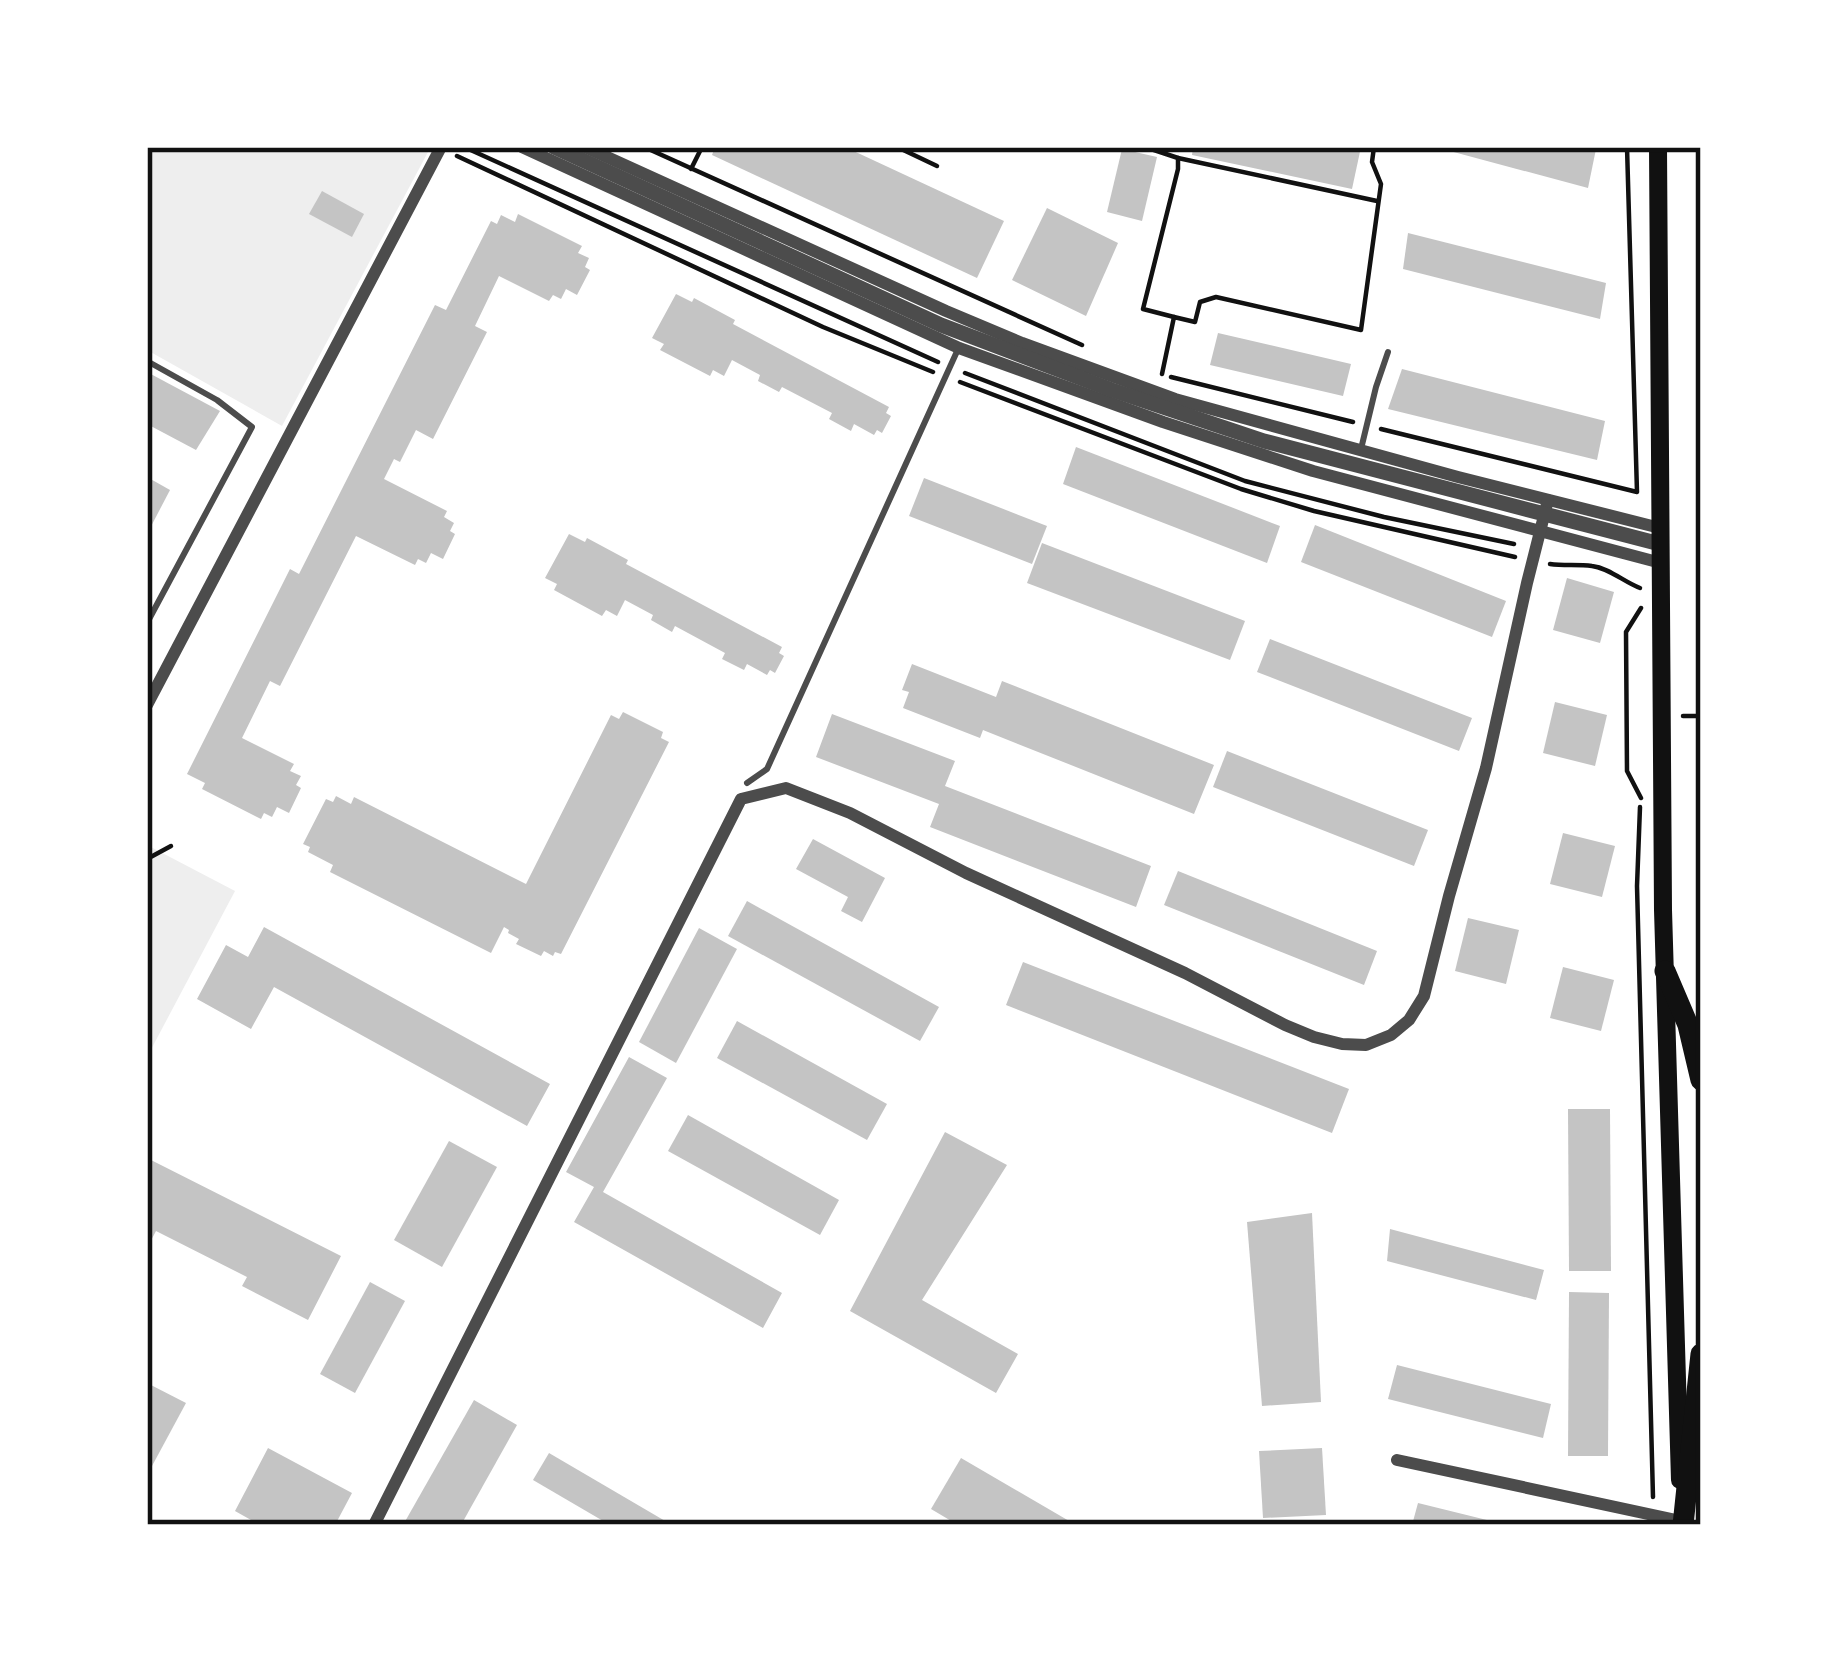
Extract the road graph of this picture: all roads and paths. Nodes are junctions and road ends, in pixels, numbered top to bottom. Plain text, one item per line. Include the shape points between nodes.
1 (522, 147) edge
2 (554, 147) edge
3 (585, 147) edge
4 (644, 147) edge
5 (702, 147) edge
6 (897, 147) edge
7 (1145, 147) edge
8 (1374, 147) edge
9 (1627, 147) edge
10 (1658, 147) edge
11 (441, 148) edge
12 (1178, 158) junction
13 (938, 166) dead end
14 (691, 169) junction
15 (1376, 201) junction
16 (1174, 317) junction
17 (1005, 320) dead end
18 (965, 335) junction
19 (1388, 352) dead end
20 (147, 361) edge
21 (947, 377) junction
22 (1163, 381) dead end
23 (1235, 402) dead end
24 (1358, 467) junction
25 (1544, 515) junction
26 (1661, 545) junction
27 (1532, 561) junction
28 (1640, 588) dead end
29 (1640, 597) dead end
30 (1641, 608) junction
31 (147, 623) edge
32 (1641, 632) dead end
33 (147, 705) edge
34 (1642, 774) dead end
35 (747, 783) dead end
36 (1641, 798) junction
37 (170, 846) dead end
38 (147, 859) edge
39 (1665, 971) junction
40 (1701, 1080) edge
41 (1701, 1354) edge
42 (1397, 1460) dead end
43 (1654, 1498) dead end
44 (1682, 1524) edge
45 (374, 1525) edge

1 - 18 street
2 - 18 street
3 - 18 street
4 - 14 path
5 - 14 path
6 - 13 path
7 - 12 path
8 - 15 path
9 - 16 path via 1637,492 1162,374
10 - 26 main road
11 - 21 path
11 - 33 street
12 - 15 path
12 - 16 path via 1143,309
14 - 17 path via 1085,349
15 - 16 path via 1361,330 1216,297 1200,302 1195,322
18 - 21 lane
18 - 24 street via 1219,427
19 - 24 lane
20 - 31 lane via 252,427
21 - 27 path via 1241,489
21 - 35 lane via 767,769
22 - 23 path
24 - 25 street
25 - 26 street
25 - 27 street
26 - 39 main road
27 - 28 path via 1594,566
27 - 45 street via 1424,996 1409,1020 1366,1045 1285,1025 850,813 786,788 741,800
29 - 30 path
30 - 32 path
30 - 36 path via 1626,632 1627,772
34 - 36 path
36 - 43 path
37 - 38 path
39 - 40 highway
39 - 44 main road
41 - 44 highway
42 - 44 street

